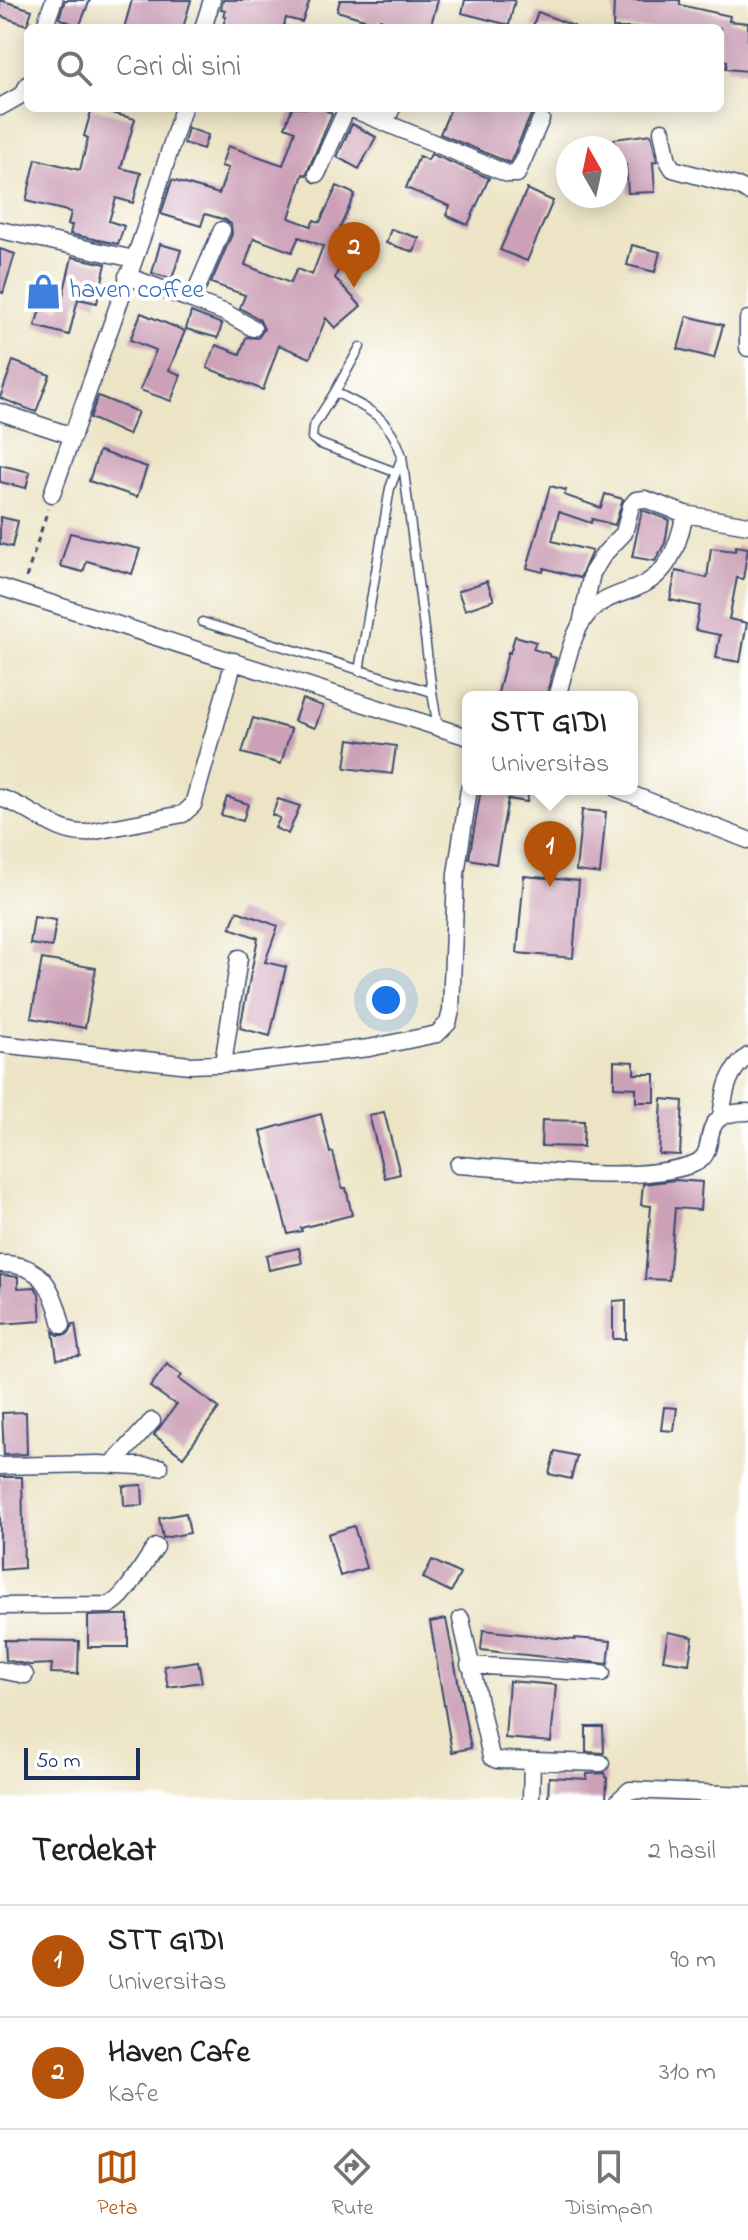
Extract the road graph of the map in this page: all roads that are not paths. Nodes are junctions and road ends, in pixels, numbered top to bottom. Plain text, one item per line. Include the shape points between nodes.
1 (54, 0) edge
2 (212, 0) edge
3 (45, 24) edge
4 (204, 24) edge
5 (24, 92) edge
6 (0, 107) edge
7 (182, 112) edge
8 (347, 112) edge
9 (369, 112) edge
10 (389, 116) edge
11 (541, 119) dead end
12 (662, 131) dead end
13 (317, 174) dead end
14 (748, 192) edge
15 (0, 230) edge
16 (222, 230) dead end
17 (134, 259) junction
18 (127, 276) junction
19 (192, 300) junction
20 (748, 319) edge
21 (253, 328) dead end
22 (360, 347) dead end
23 (748, 348) edge
24 (335, 392) junction
25 (0, 412) edge
26 (73, 436) junction
27 (402, 456) junction
28 (395, 472) junction
29 (52, 494) road end
30 (685, 514) junction
31 (748, 525) edge
32 (0, 587) edge
33 (582, 621) junction
34 (202, 622) dead end
35 (234, 661) junction
36 (359, 671) junction
37 (559, 691) edge
38 (432, 692) junction
39 (442, 729) junction
40 (462, 735) edge
41 (468, 795) edge
42 (633, 795) edge
43 (0, 798) edge
44 (748, 840) edge
45 (239, 958) dead end
46 (0, 1044) edge
47 (748, 1056) edge
48 (223, 1064) junction
49 (748, 1112) edge
50 (721, 1116) junction
51 (458, 1165) dead end
52 (0, 1264) edge
53 (62, 1325) dead end
54 (152, 1421) dead end
55 (105, 1465) junction
56 (0, 1466) edge
57 (160, 1467) dead end
58 (156, 1547) dead end
59 (0, 1606) edge
60 (461, 1619) dead end
61 (469, 1665) junction
62 (0, 1670) edge
63 (602, 1673) dead end
64 (25, 1675) dead end
65 (532, 1761) junction
66 (601, 1763) dead end
67 (748, 1795) edge
68 (531, 1800) edge
69 (619, 1800) edge

1 - 3 street
2 - 4 street
5 - 6 street
7 - 17 street
8 - 13 street
9 - 10 street
10 - 11 street via 508,174 517,174
12 - 14 street via 673,169
15 - 17 street
16 - 19 street
17 - 18 street
18 - 19 street
18 - 26 street
19 - 21 street
20 - 23 street
22 - 24 lane
24 - 27 lane via 387,422
24 - 28 lane via 313,427 312,438
25 - 26 street
26 - 29 street
27 - 28 lane
27 - 38 lane
28 - 36 lane
30 - 31 street
30 - 33 street via 673,553 656,578 596,606
30 - 33 street via 636,500 624,533 592,573
32 - 35 street
33 - 37 street
34 - 36 lane
35 - 39 street
35 - 43 street via 193,805 183,814 71,833
36 - 38 lane
38 - 39 lane
39 - 40 street
41 - 48 street via 456,874 448,1023 437,1034 369,1048
42 - 44 street
45 - 48 street
46 - 48 street
47 - 50 street via 729,1077
49 - 50 street
50 - 51 street via 705,1153 698,1163 687,1166 622,1174
52 - 53 street via 24,1266 44,1281
54 - 55 street
55 - 56 street
55 - 57 street
58 - 59 street via 123,1597 109,1605
60 - 61 street
61 - 63 street
61 - 65 street via 491,1757
62 - 64 street
65 - 66 street
65 - 68 street
67 - 69 street via 630,1790

